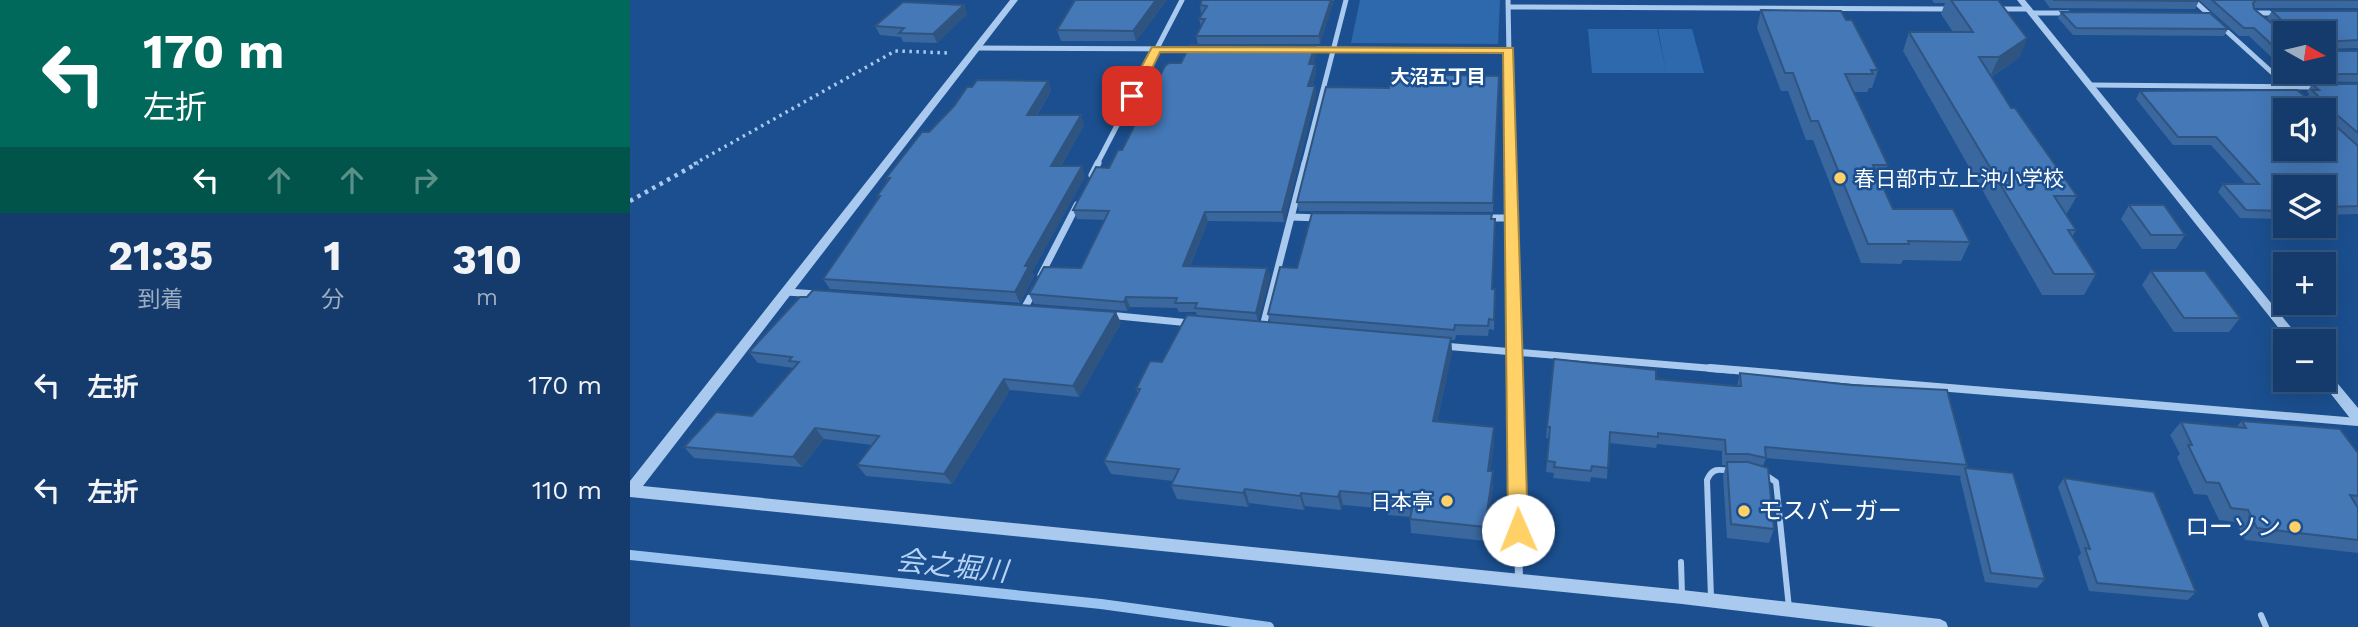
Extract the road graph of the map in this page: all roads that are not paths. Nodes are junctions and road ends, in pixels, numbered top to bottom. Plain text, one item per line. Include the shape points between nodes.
1 (1014, 0) edge
2 (1182, 0) edge
3 (1346, 0) edge
4 (1680, 0) edge
5 (1842, 0) edge
6 (2193, 0) edge
7 (1508, 4) edge
8 (1682, 7) junction
9 (2027, 7) edge
10 (1846, 8) junction
11 (1963, 9) edge
12 (1989, 9) edge
13 (2073, 13) edge
14 (2292, 13) edge
15 (2195, 14) edge
16 (2208, 14) junction
17 (2261, 20) edge
18 (1156, 49) junction
19 (1212, 49) edge
20 (1294, 49) edge
21 (1334, 50) junction
22 (1509, 50) junction
23 (976, 51) junction
24 (2091, 85) junction
25 (2286, 86) junction
26 (2322, 87) edge
27 (2297, 96) edge
28 (1088, 184) edge
29 (1081, 197) edge
30 (1292, 218) junction
31 (1334, 218) edge
32 (1471, 218) edge
33 (1512, 218) junction
34 (786, 292) junction
35 (826, 295) edge
36 (1012, 306) edge
37 (1025, 307) junction
38 (1038, 308) edge
39 (1104, 315) edge
40 (1196, 324) edge
41 (1249, 329) edge
42 (2286, 329) edge
43 (1262, 331) junction
44 (1276, 332) edge
45 (1428, 345) edge
46 (1514, 352) junction
47 (2336, 392) edge
48 (2358, 420) edge
49 (1740, 471) edge
50 (1752, 473) edge
51 (630, 492) edge
52 (1681, 562) dead end
53 (1519, 581) junction
54 (1682, 597) junction
55 (1711, 602) junction
56 (1790, 611) junction
57 (2261, 615) dead end
58 (1852, 622) edge
59 (1940, 627) edge
60 (2266, 627) edge

1 - 23 street
2 - 18 street
3 - 21 street
4 - 8 street
5 - 10 street
6 - 16 street
7 - 8 street
7 - 22 street
8 - 10 street
9 - 12 street
9 - 13 street
9 - 24 street
10 - 11 street
14 - 17 street via 2253,13
15 - 16 street
16 - 25 street
18 - 19 street
18 - 23 street
18 - 28 street
20 - 21 street
21 - 22 street
21 - 30 street
22 - 33 street
23 - 34 street
24 - 25 street
24 - 42 street
25 - 26 street
25 - 27 street
29 - 37 street
30 - 31 street
30 - 43 street
32 - 33 street
33 - 46 street
34 - 35 street
34 - 51 street
36 - 37 street
37 - 38 street
39 - 40 street
41 - 43 street
43 - 44 street
45 - 46 street
46 - 48 street
46 - 53 street
47 - 48 street
49 - 55 lane via 1717,469 1707,480
50 - 56 lane via 1776,482
51 - 53 street
52 - 54 lane
53 - 54 street
54 - 55 street
55 - 56 street
56 - 58 street
57 - 60 lane
58 - 59 street

